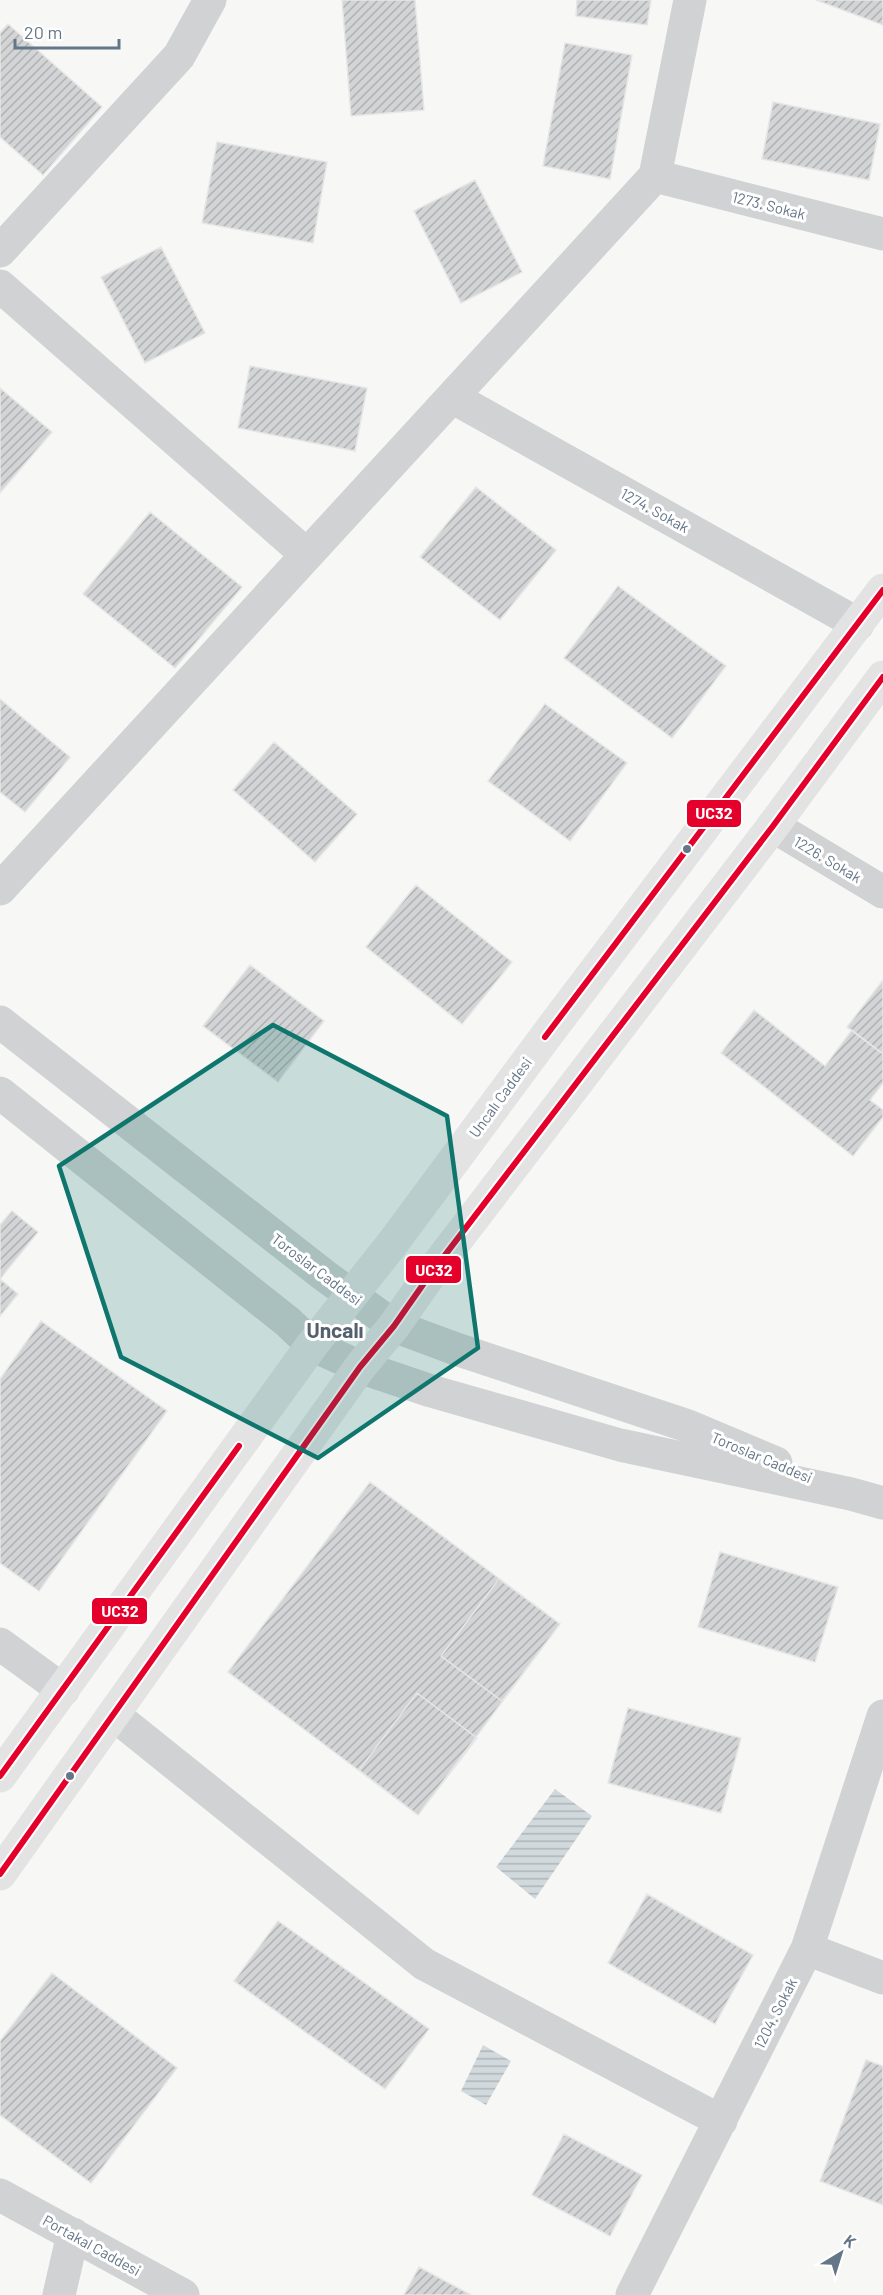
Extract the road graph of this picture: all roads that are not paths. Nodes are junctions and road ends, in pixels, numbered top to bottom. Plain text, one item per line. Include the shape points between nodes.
1 (210, 0) edge
2 (690, 0) edge
3 (655, 176) junction
4 (883, 234) edge
5 (0, 251) edge
6 (0, 286) edge
7 (452, 397) junction
8 (307, 555) junction
9 (883, 590) edge
10 (858, 624) junction
11 (883, 677) edge
12 (773, 826) junction
13 (0, 889) edge
14 (883, 891) edge
15 (0, 1022) edge
16 (0, 1093) edge
17 (350, 1295) junction
18 (394, 1326) junction
19 (312, 1345) junction
20 (360, 1367) junction
21 (851, 1494) junction
22 (883, 1503) edge
23 (0, 1644) edge
24 (63, 1690) junction
25 (114, 1715) junction
26 (883, 1716) edge
27 (0, 1776) edge
28 (0, 1874) edge
29 (807, 1949) junction
30 (883, 1978) edge
31 (721, 2121) junction
32 (0, 2195) edge
33 (73, 2234) junction
34 (59, 2295) edge
35 (183, 2295) edge
36 (632, 2295) edge

1 - 5 street via 179,56
2 - 3 street
3 - 4 street, 1273. Sokak
3 - 7 street
6 - 8 street
7 - 8 street
7 - 10 street, 1274. Sokak
8 - 13 street
9 - 10 main road, Uncalı Caddesi
10 - 17 main road, Uncalı Caddesi
11 - 12 main road
12 - 14 street, 1226. Sokak
12 - 18 main road
15 - 17 street, Toroslar Caddesi
16 - 19 street, Toroslar Caddesi
17 - 18 street, Toroslar Caddesi
17 - 19 main road, Uncalı Caddesi
18 - 20 main road
18 - 21 street, Toroslar Caddesi via 688,1426
19 - 20 street, Toroslar Caddesi
19 - 24 main road, Uncalı Caddesi
20 - 21 street, Toroslar Caddesi via 620,1445
20 - 25 main road
21 - 22 street, Toroslar Caddesi
23 - 24 street
24 - 27 main road, Uncalı Caddesi
25 - 28 main road
25 - 31 street via 424,1964
26 - 29 street, 1204. Sokak
29 - 30 street
29 - 31 street, 1204. Sokak
31 - 36 street, 1204. Sokak
32 - 33 street, Portakal Caddesi
33 - 34 street
33 - 35 street, Portakal Caddesi

